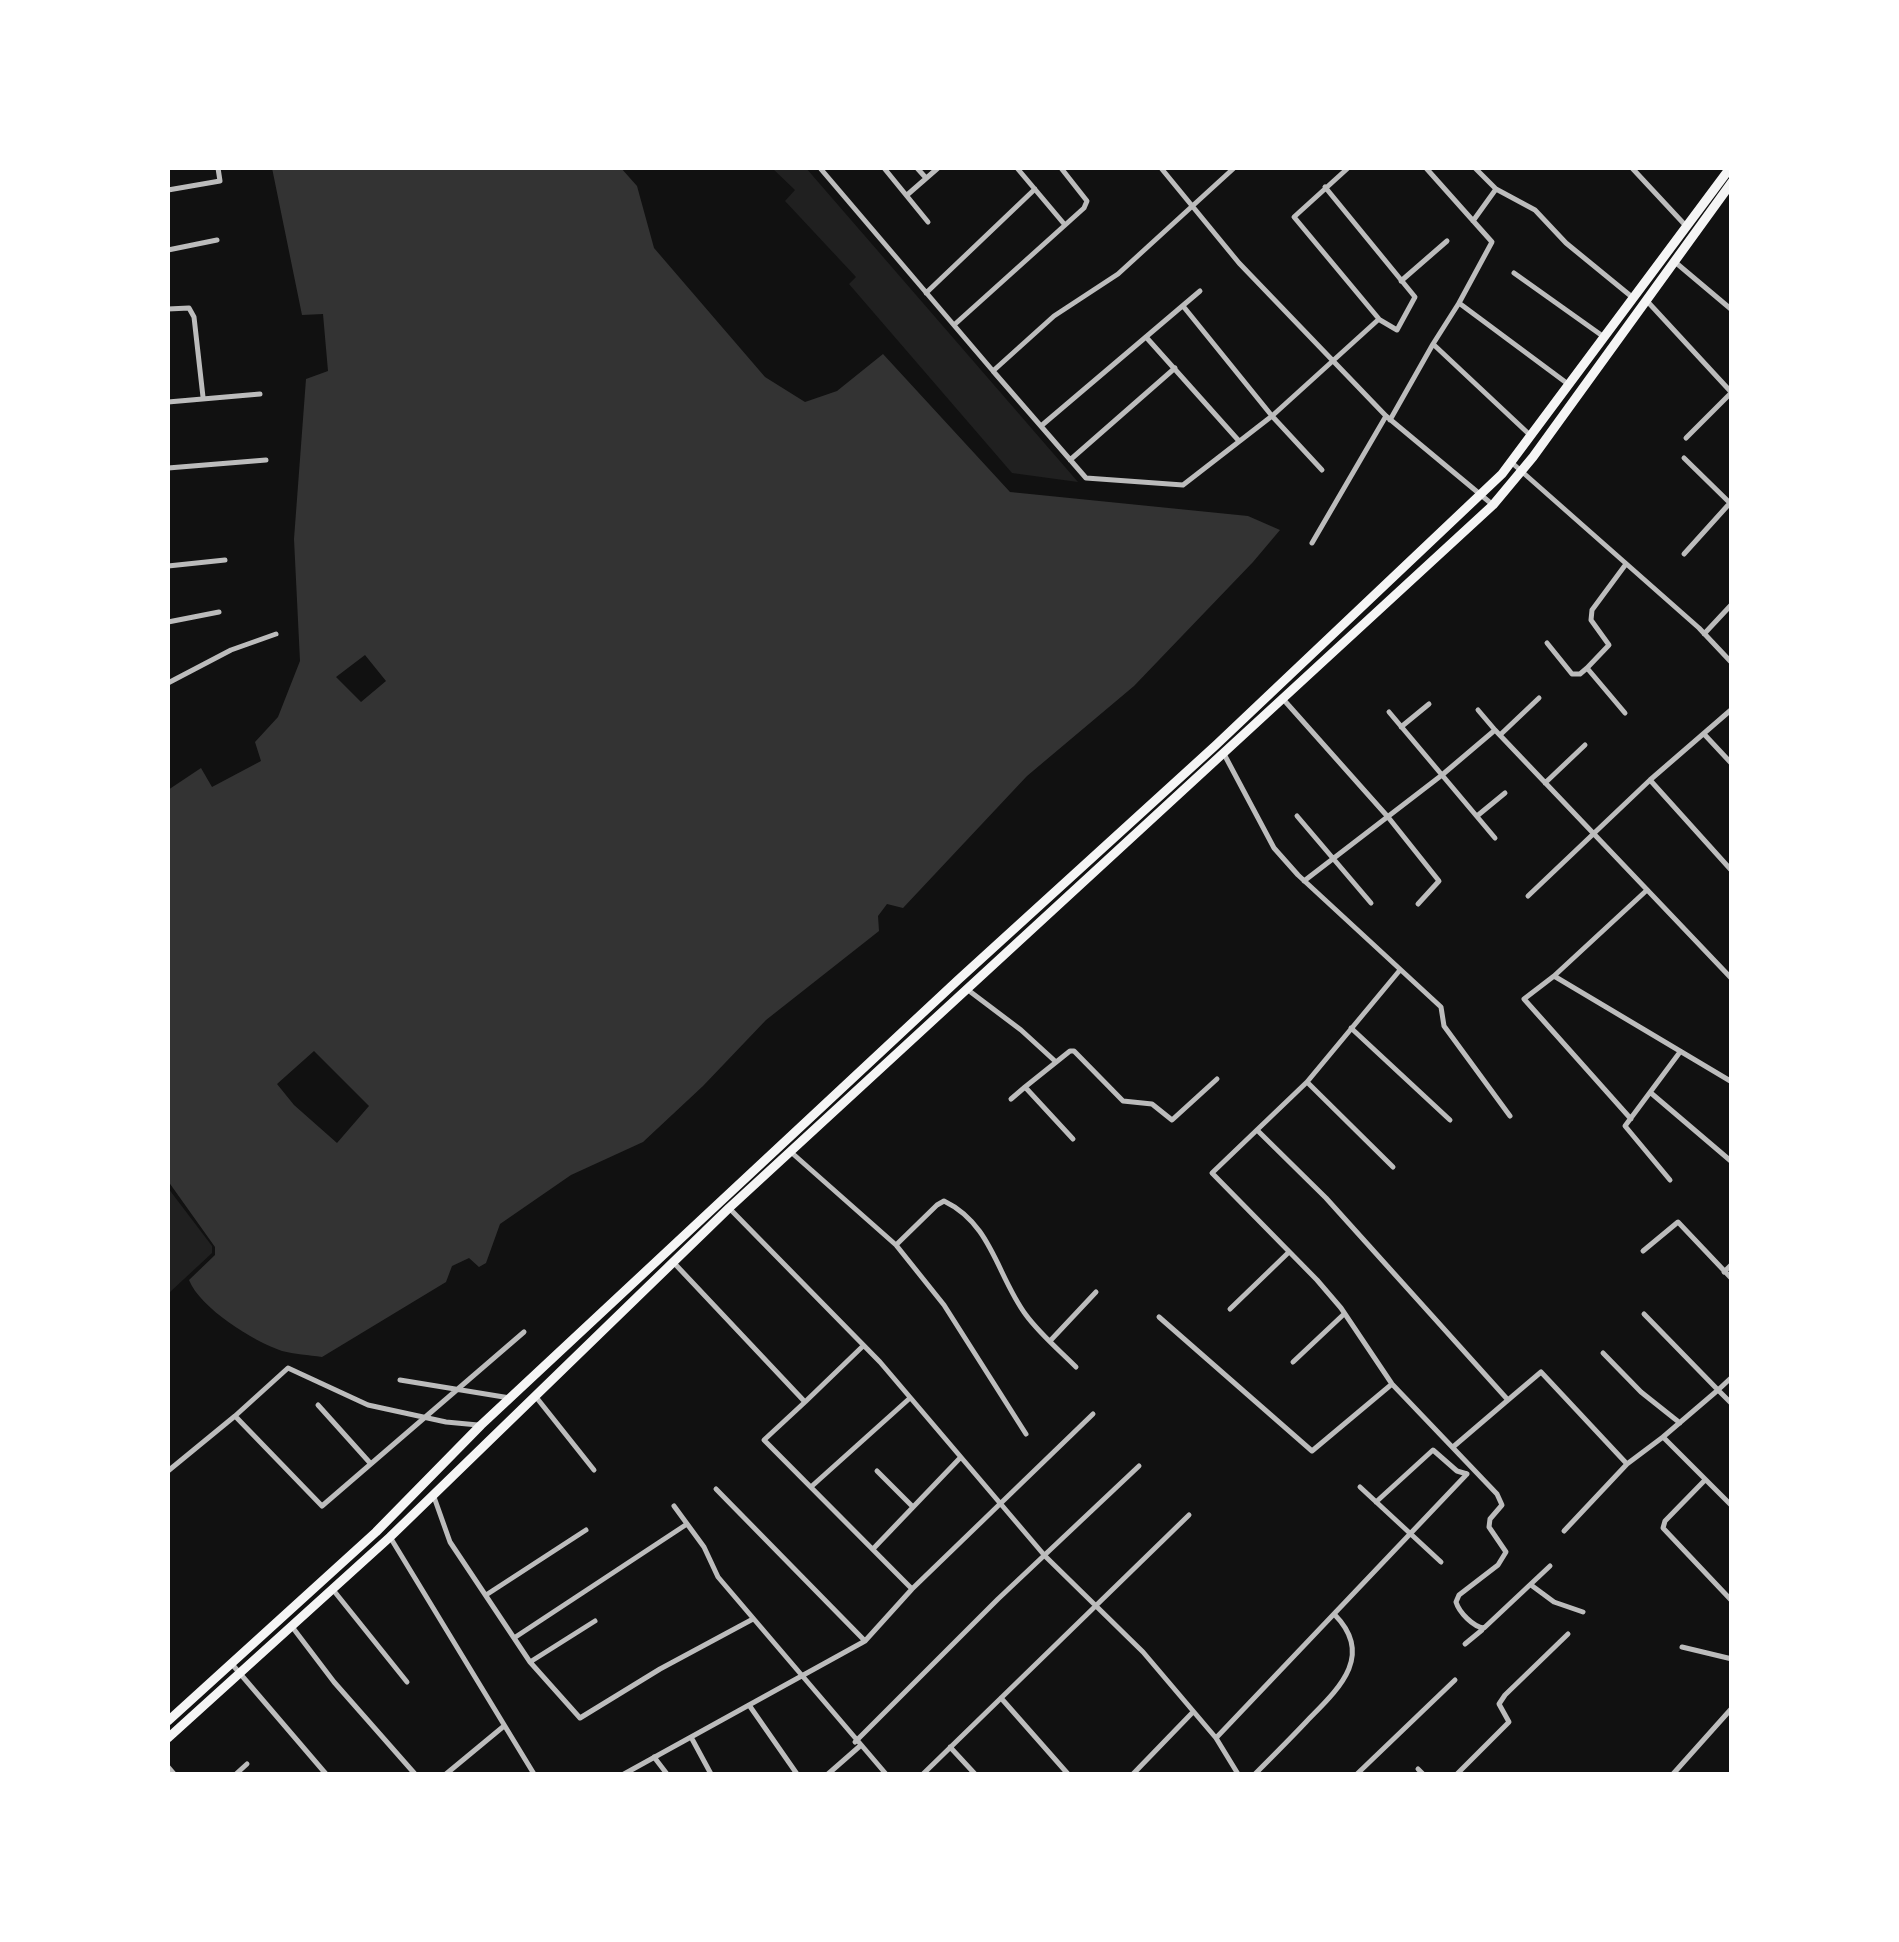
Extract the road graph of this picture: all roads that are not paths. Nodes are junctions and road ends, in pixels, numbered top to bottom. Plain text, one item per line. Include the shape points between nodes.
1 (218, 168) edge
2 (820, 168) edge
3 (884, 168) edge
4 (918, 168) edge
5 (938, 168) edge
6 (1017, 168) edge
7 (1062, 168) edge
8 (1161, 168) edge
9 (1234, 168) edge
10 (1348, 168) edge
11 (1426, 168) edge
12 (1476, 168) edge
13 (1632, 168) edge
14 (1730, 168) edge
15 (926, 178) junction
16 (1732, 182) edge
17 (1325, 187) junction
18 (1496, 188) junction
19 (1036, 189) junction
20 (168, 190) edge
21 (907, 196) junction
22 (1192, 204) junction
23 (1472, 221) junction
24 (928, 222) dead end
25 (1065, 225) junction
26 (1686, 226) junction
27 (217, 240) dead end
28 (1447, 241) dead end
29 (168, 250) edge
30 (1675, 262) junction
31 (1514, 273) dead end
32 (1401, 280) junction
33 (1200, 292) dead end
34 (926, 293) junction
35 (1632, 297) junction
36 (1647, 301) junction
37 (1459, 303) junction
38 (1183, 306) junction
39 (168, 309) edge
40 (1732, 310) edge
41 (1379, 319) junction
42 (954, 325) junction
43 (1146, 337) junction
44 (1604, 337) junction
45 (1433, 344) junction
46 (1334, 362) junction
47 (1175, 368) junction
48 (993, 371) junction
49 (1568, 384) junction
50 (1731, 393) edge
51 (260, 394) dead end
52 (203, 397) junction
53 (168, 402) edge
54 (1272, 416) junction
55 (1388, 418) junction
56 (1041, 426) junction
57 (1531, 436) junction
58 (1686, 438) dead end
59 (1239, 441) junction
60 (1684, 458) dead end
61 (266, 460) dead end
62 (1070, 460) junction
63 (1512, 462) junction
64 (168, 468) edge
65 (1322, 470) dead end
66 (1522, 471) junction
67 (1480, 494) junction
68 (1730, 504) edge
69 (1493, 506) junction
70 (1312, 543) dead end
71 (1684, 554) dead end
72 (224, 560) dead end
73 (1626, 564) junction
74 (168, 566) edge
75 (1732, 604) edge
76 (219, 612) dead end
77 (168, 622) edge
78 (276, 634) dead end
79 (1704, 634) junction
80 (1547, 642) dead end
81 (1732, 663) edge
82 (1587, 668) junction
83 (168, 683) edge
84 (1282, 698) junction
85 (1540, 698) dead end
86 (1429, 704) dead end
87 (1732, 709) edge
88 (1478, 710) dead end
89 (1390, 712) dead end
90 (1625, 713) dead end
91 (1402, 726) junction
92 (1498, 732) junction
93 (1704, 734) junction
94 (1218, 743) junction
95 (1585, 745) dead end
96 (1224, 753) junction
97 (1732, 764) edge
98 (1442, 775) junction
99 (1650, 780) junction
100 (1545, 782) junction
101 (1505, 792) dead end
102 (1297, 816) dead end
103 (1477, 816) junction
104 (1388, 818) junction
105 (1594, 834) junction
106 (1496, 838) dead end
107 (1334, 859) junction
108 (1732, 871) edge
109 (1304, 881) junction
110 (1647, 890) junction
111 (1528, 896) dead end
112 (1371, 902) dead end
113 (1418, 904) dead end
114 (1400, 970) junction
115 (1554, 976) junction
116 (1732, 979) edge
117 (966, 989) junction
118 (1352, 1028) junction
119 (1680, 1052) junction
120 (1056, 1062) junction
121 (1217, 1080) dead end
122 (1308, 1082) junction
123 (1732, 1082) edge
124 (1025, 1088) junction
125 (1651, 1093) junction
126 (1011, 1099) dead end
127 (1510, 1116) dead end
128 (1630, 1119) junction
129 (1450, 1120) dead end
130 (1256, 1130) junction
131 (1073, 1139) dead end
132 (792, 1153) junction
133 (1732, 1162) edge
134 (1392, 1167) dead end
135 (1670, 1180) dead end
136 (725, 1204) junction
137 (896, 1245) junction
138 (1643, 1251) dead end
139 (1289, 1252) junction
140 (672, 1262) junction
141 (1732, 1264) edge
142 (1724, 1272) junction
143 (1732, 1279) edge
144 (1096, 1292) dead end
145 (1230, 1309) dead end
146 (1344, 1314) junction
147 (1644, 1314) dead end
148 (1159, 1317) dead end
149 (524, 1332) dead end
150 (1050, 1341) junction
151 (863, 1346) junction
152 (1603, 1353) dead end
153 (1293, 1362) dead end
154 (1076, 1367) dead end
155 (1732, 1377) edge
156 (400, 1380) dead end
157 (1392, 1384) junction
158 (458, 1389) junction
159 (1718, 1390) junction
160 (536, 1397) junction
161 (510, 1398) junction
162 (910, 1398) junction
163 (1508, 1400) junction
164 (804, 1402) junction
165 (1732, 1404) edge
166 (318, 1405) dead end
167 (1093, 1414) dead end
168 (235, 1416) junction
169 (425, 1417) junction
170 (1680, 1423) junction
171 (481, 1425) junction
172 (1026, 1434) dead end
173 (1663, 1437) junction
174 (1453, 1448) junction
175 (960, 1458) junction
176 (371, 1464) junction
177 (1627, 1464) junction
178 (1139, 1466) dead end
179 (168, 1470) edge
180 (594, 1470) dead end
181 (877, 1470) dead end
182 (1470, 1472) junction
183 (1705, 1480) junction
184 (811, 1487) junction
185 (1360, 1487) dead end
186 (716, 1490) dead end
187 (433, 1495) junction
188 (1376, 1502) junction
189 (674, 1506) dead end
190 (1732, 1506) edge
191 (913, 1507) junction
192 (1000, 1507) junction
193 (1189, 1515) dead end
194 (687, 1524) junction
195 (586, 1530) dead end
196 (1564, 1531) dead end
197 (1412, 1534) junction
198 (390, 1537) junction
199 (873, 1550) junction
200 (1045, 1556) junction
201 (1441, 1562) dead end
202 (1550, 1566) dead end
203 (1531, 1585) junction
204 (332, 1589) junction
205 (912, 1589) junction
206 (486, 1594) junction
207 (1732, 1600) edge
208 (1094, 1606) junction
209 (1583, 1612) dead end
210 (1334, 1614) junction
211 (753, 1620) junction
212 (595, 1621) dead end
213 (291, 1626) junction
214 (1484, 1628) junction
215 (1568, 1634) dead end
216 (514, 1638) junction
217 (865, 1642) junction
218 (1465, 1644) dead end
219 (1682, 1647) dead end
220 (1732, 1658) edge
221 (231, 1662) junction
222 (530, 1662) junction
223 (239, 1672) junction
224 (802, 1678) junction
225 (1455, 1680) dead end
226 (407, 1682) dead end
227 (1000, 1698) junction
228 (748, 1706) junction
229 (1732, 1708) edge
230 (1192, 1714) junction
231 (168, 1721) edge
232 (504, 1726) junction
233 (690, 1736) junction
234 (168, 1738) edge
235 (1216, 1738) junction
236 (857, 1744) junction
237 (950, 1747) junction
238 (654, 1756) junction
239 (247, 1764) dead end
240 (168, 1767) edge
241 (174, 1774) edge
242 (236, 1774) edge
243 (326, 1774) edge
244 (415, 1774) edge
245 (446, 1774) edge
246 (534, 1774) edge
247 (624, 1774) edge
248 (667, 1774) edge
249 (711, 1774) edge
250 (797, 1774) edge
251 (828, 1774) edge
252 (886, 1774) edge
253 (923, 1774) edge
254 (975, 1774) edge
255 (1068, 1774) edge
256 (1134, 1774) edge
257 (1238, 1774) edge
258 (1256, 1774) edge
259 (1357, 1774) edge
260 (1457, 1774) edge
261 (1672, 1774) edge

1 - 20 street via 220,181
2 - 34 street
3 - 21 street
4 - 15 street
5 - 15 street
6 - 19 street
7 - 25 street via 1087,200
8 - 22 street
9 - 22 street
10 - 17 street
11 - 23 street
12 - 18 street
13 - 26 street
14 - 26 main road
15 - 21 street
16 - 30 main road
17 - 32 street
17 - 41 street via 1294,216
18 - 23 street
18 - 35 street via 1535,210
19 - 25 street
19 - 34 street
21 - 24 street
22 - 46 street
22 - 48 street via 1118,274 1054,316
23 - 37 street via 1492,242
25 - 42 street
26 - 35 main road
27 - 29 street
28 - 32 street
30 - 36 main road
30 - 40 street
31 - 44 street
32 - 41 street via 1415,302 1398,330
33 - 38 street
34 - 42 street
35 - 44 main road
36 - 50 street
36 - 66 main road
37 - 45 street
37 - 49 street
38 - 43 street
38 - 54 street
39 - 52 street via 189,308 194,317
41 - 46 street
42 - 48 street
43 - 47 street
43 - 56 street
44 - 49 main road
45 - 55 street
45 - 57 street
46 - 54 street
46 - 55 street
47 - 59 street
47 - 62 street
48 - 56 street
49 - 57 main road
50 - 58 street
51 - 52 street
52 - 53 street
54 - 59 street
54 - 65 street
55 - 67 street
55 - 70 street
56 - 62 street
57 - 63 main road
59 - 62 street via 1182,485 1086,478
60 - 68 street
61 - 64 street
63 - 66 street
63 - 67 main road
66 - 69 main road
66 - 73 street
67 - 69 street
67 - 94 main road
68 - 71 street
69 - 84 main road
72 - 74 street
73 - 79 street
73 - 82 street via 1592,610 1591,620 1609,645
75 - 79 street
76 - 77 street
78 - 83 street
79 - 81 street
80 - 82 street via 1572,674
82 - 90 street
84 - 96 main road
84 - 104 street
85 - 92 street
86 - 91 street
87 - 93 street
88 - 92 street
89 - 91 street
91 - 98 street
92 - 98 street
92 - 100 street
93 - 97 street
93 - 99 street
94 - 96 street
94 - 136 main road
95 - 100 street
96 - 109 street via 1274,848
96 - 117 main road
98 - 103 street
98 - 104 street
99 - 105 street
99 - 108 street
100 - 105 street
101 - 103 street
102 - 107 street
103 - 106 street
104 - 107 street
104 - 113 street via 1439,882
105 - 110 street
105 - 111 street
107 - 109 street
107 - 112 street
109 - 114 street
110 - 115 street
110 - 116 street
114 - 118 street
114 - 127 street via 1441,1007 1444,1026
115 - 119 street
115 - 128 street via 1524,998
117 - 120 street
117 - 132 main road
118 - 122 street
118 - 129 street
119 - 123 street
119 - 125 street
120 - 121 street via 1074,1051 1123,1101 1152,1104 1172,1120
120 - 124 street
122 - 130 street
122 - 134 street
124 - 126 street
124 - 131 street
125 - 128 street
125 - 133 street
128 - 135 street via 1625,1126
130 - 139 street via 1212,1173
130 - 163 street
132 - 136 main road
132 - 137 street
136 - 140 main road
136 - 151 street
136 - 161 main road
137 - 150 street via 937,1205 957,1207 979,1229 1024,1313
137 - 172 street via 944,1305
138 - 142 street via 1678,1222
139 - 145 street
139 - 146 street
140 - 160 main road
140 - 164 street
141 - 142 street
142 - 143 street
144 - 150 street
146 - 153 street
146 - 157 street
147 - 159 street
148 - 157 street via 1312,1451
149 - 158 street
150 - 154 street
151 - 162 street
151 - 164 street
152 - 170 street
155 - 159 street
156 - 158 street
157 - 174 street
158 - 161 street
158 - 169 street
159 - 165 street
159 - 170 street
160 - 180 street
160 - 187 main road
161 - 171 main road
162 - 175 street
162 - 184 street
163 - 174 street
163 - 177 street via 1541,1372
164 - 184 street via 764,1440
166 - 176 street
167 - 192 street
168 - 169 street via 288,1368 368,1405
168 - 176 street via 322,1506
168 - 179 street
169 - 171 street
169 - 176 street
170 - 173 street
171 - 221 main road via 376,1532
173 - 177 street
173 - 183 street
174 - 182 street
175 - 191 street
175 - 192 street
177 - 196 street
178 - 200 street
181 - 191 street
182 - 188 street via 1457,1471 1433,1450
182 - 197 street
182 - 214 street via 1502,1505 1489,1527 1506,1552 1456,1602
183 - 190 street
183 - 207 street via 1663,1528
184 - 199 street
185 - 188 street
186 - 217 street
187 - 198 main road
187 - 206 street via 450,1542
188 - 197 street
189 - 194 street
191 - 199 street
192 - 200 street
192 - 205 street
193 - 208 street
194 - 211 street via 718,1578
194 - 216 street
195 - 206 street
197 - 201 street
197 - 210 street
198 - 204 main road
198 - 232 street
199 - 205 street
200 - 208 street
200 - 236 street
202 - 203 street
203 - 209 street
203 - 214 street
204 - 213 main road
204 - 226 street
205 - 217 street
206 - 216 street
208 - 227 street
208 - 230 street via 1143,1652
210 - 235 street
210 - 258 street via 1349,1634 1347,1677
211 - 222 street via 580,1718
211 - 224 street
212 - 222 street
213 - 223 main road
213 - 244 street
214 - 218 street
215 - 260 street via 1505,1695 1499,1704 1510,1722
216 - 222 street
217 - 224 street
219 - 220 street
221 - 223 street
221 - 231 main road
223 - 234 main road
223 - 243 street
224 - 228 street
224 - 236 street
225 - 259 street
227 - 237 street
227 - 255 street
228 - 233 street
228 - 250 street
229 - 261 street
230 - 235 street
230 - 256 street
232 - 245 street
232 - 246 street
233 - 238 street
233 - 249 street
235 - 257 street
236 - 251 street
236 - 252 street
237 - 253 street
237 - 254 street
238 - 247 street
238 - 248 street
239 - 242 street
240 - 241 street

